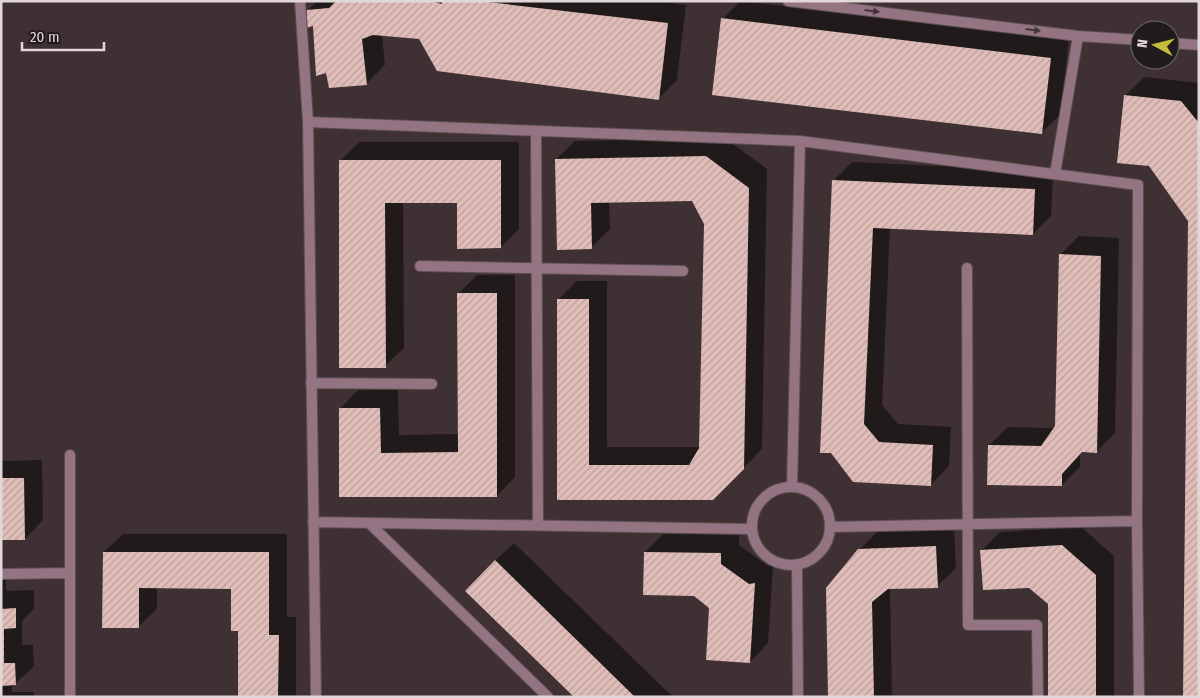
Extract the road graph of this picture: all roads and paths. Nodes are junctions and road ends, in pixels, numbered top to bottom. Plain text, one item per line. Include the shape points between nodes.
1 (300, 1) edge
2 (788, 1) edge
3 (1078, 36) junction
4 (1130, 39) edge
5 (1180, 44) edge
6 (1199, 45) edge
7 (308, 122) junction
8 (536, 131) junction
9 (800, 141) junction
10 (1055, 174) junction
11 (420, 266) dead end
12 (536, 268) junction
13 (967, 268) dead end
14 (683, 271) dead end
15 (311, 383) junction
16 (432, 384) dead end
17 (70, 456) dead end
18 (792, 487) junction
19 (1137, 521) junction
20 (313, 522) junction
21 (369, 523) junction
22 (967, 524) junction
23 (538, 525) junction
24 (830, 527) junction
25 (752, 529) junction
26 (797, 565) junction
27 (1, 574) edge
28 (70, 574) junction
29 (70, 697) edge
30 (316, 697) edge
31 (548, 697) edge
32 (798, 697) edge
33 (1038, 697) edge
34 (1139, 697) edge

1 - 7 street
2 -> 3 street
3 - 4 street
3 - 10 street
5 - 6 street
7 - 8 street
7 - 15 street
8 - 9 street
8 - 12 street
9 - 10 street
9 - 18 street
10 - 19 street via 1138,185
11 - 12 street
12 - 14 street
12 - 23 street
13 - 22 street
15 - 16 street
15 - 20 street
17 - 28 street
18 - 24 street via 807,490 820,499 828,512
18 - 25 street via 781,488 762,499 752,518
19 - 22 street
19 - 34 street
20 - 21 street
20 - 30 street
21 - 23 street
21 - 31 street
22 - 24 street
22 - 33 street via 968,625 1037,624
23 - 25 street
24 - 26 street via 824,548 808,562
25 - 26 street via 761,553 772,561
26 - 32 street
27 - 28 street
28 - 29 street

